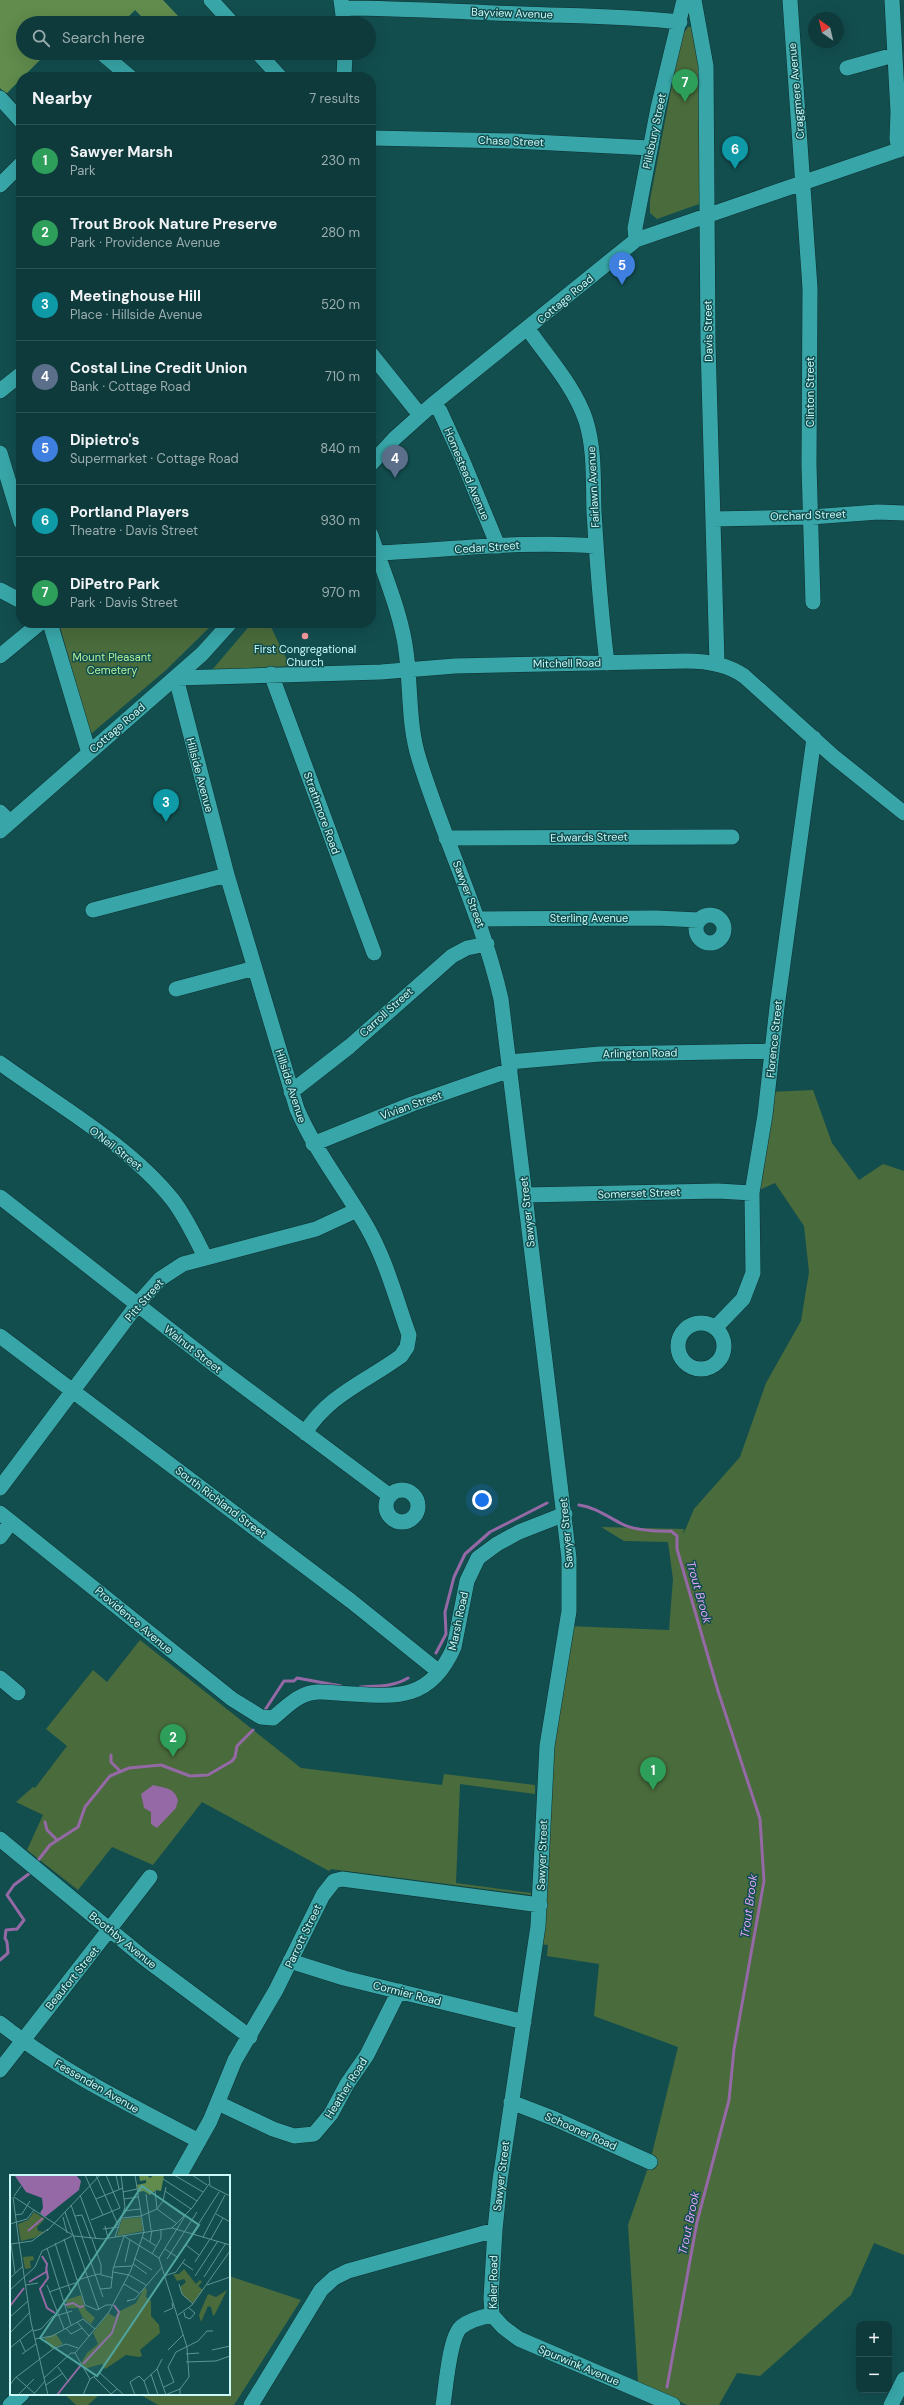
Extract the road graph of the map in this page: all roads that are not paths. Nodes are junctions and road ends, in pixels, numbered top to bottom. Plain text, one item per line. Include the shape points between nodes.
1 (211, 0) edge
2 (684, 0) edge
3 (694, 0) edge
4 (790, 0) edge
5 (892, 0) edge
6 (342, 4) edge
7 (226, 16) edge
8 (343, 16) edge
9 (680, 22) junction
10 (894, 55) junction
11 (111, 60) edge
12 (264, 60) edge
13 (345, 60) edge
14 (847, 68) dead end
15 (124, 72) edge
16 (275, 72) edge
17 (344, 72) edge
18 (0, 98) edge
19 (16, 116) edge
20 (376, 138) edge
21 (650, 148) junction
22 (902, 149) edge
23 (16, 169) edge
24 (803, 182) junction
25 (0, 185) edge
26 (708, 214) junction
27 (636, 240) junction
28 (528, 329) junction
29 (376, 360) edge
30 (16, 378) edge
31 (0, 391) edge
32 (433, 404) junction
33 (420, 415) junction
34 (0, 453) edge
35 (376, 459) edge
36 (16, 494) edge
37 (904, 513) edge
38 (811, 517) junction
39 (713, 519) junction
40 (498, 546) junction
41 (596, 546) junction
42 (376, 550) edge
43 (377, 553) junction
44 (0, 590) edge
45 (16, 598) edge
46 (813, 602) dead end
47 (34, 628) edge
48 (52, 628) edge
49 (226, 628) edge
50 (0, 656) edge
51 (607, 663) junction
52 (717, 663) junction
53 (408, 669) junction
54 (271, 674) junction
55 (176, 678) junction
56 (814, 738) junction
57 (89, 753) junction
58 (904, 813) edge
59 (3, 821) edge
60 (732, 837) dead end
61 (446, 838) junction
62 (227, 875) junction
63 (93, 910) dead end
64 (479, 919) junction
65 (699, 920) dead end
66 (487, 944) junction
67 (374, 953) dead end
68 (255, 968) junction
69 (176, 989) dead end
70 (772, 1051) junction
71 (0, 1063) edge
72 (510, 1066) junction
73 (291, 1092) junction
74 (313, 1144) junction
75 (752, 1193) junction
76 (525, 1195) junction
77 (0, 1197) edge
78 (357, 1210) junction
79 (205, 1258) junction
80 (137, 1305) junction
81 (715, 1328) dead end
82 (0, 1336) edge
83 (74, 1392) junction
84 (305, 1433) junction
85 (0, 1488) edge
86 (390, 1496) dead end
87 (565, 1514) junction
88 (6, 1517) edge
89 (0, 1537) edge
90 (438, 1671) junction
91 (0, 1678) edge
92 (18, 1693) dead end
93 (273, 1718) joint
94 (0, 1839) edge
95 (150, 1877) dead end
96 (540, 1905) junction
97 (110, 1930) junction
98 (290, 1961) junction
99 (399, 1991) junction
100 (524, 2022) junction
101 (0, 2023) edge
102 (250, 2037) junction
103 (23, 2041) junction
104 (0, 2070) edge
105 (512, 2102) junction
106 (218, 2103) junction
107 (199, 2141) junction
108 (650, 2162) dead end
109 (180, 2175) edge
110 (495, 2230) junction
111 (492, 2315) junction
112 (904, 2379) edge
113 (21, 2395) edge
114 (10, 2405) edge
115 (251, 2405) edge
116 (444, 2405) edge
117 (673, 2405) edge
118 (891, 2405) edge

1 - 7 street
2 - 9 street, Pillsbury Street
3 - 26 street, Davis Street via 706,66
4 - 24 street, Craggmere Avenue
5 - 10 street
6 - 8 street
6 - 9 street, Bayview Avenue via 471,12 639,17
9 - 21 street, Pillsbury Street
10 - 14 street
10 - 22 street via 897,139
11 - 15 street
12 - 16 street
13 - 17 street
18 - 19 street
20 - 21 street, Chase Street via 514,141
21 - 27 street, Pillsbury Street via 635,228
22 - 24 street, Cottage Road
23 - 25 street
24 - 26 street, Cottage Road
24 - 38 street, Clinton Street via 810,288
26 - 27 street, Cottage Road
26 - 39 street, Davis Street via 708,344
27 - 28 street, Cottage Road
28 - 32 street, Cottage Road
28 - 41 street, Fairlawn Avenue via 578,400 586,421 593,464
29 - 33 street
30 - 31 street
32 - 33 street, Cottage Road
32 - 40 street, Homestead Avenue via 440,411
33 - 35 street, Cottage Road
34 - 36 street
37 - 38 street, Orchard Street via 878,512
38 - 39 street, Orchard Street
38 - 46 street, Clinton Street
39 - 52 street, Davis Street
40 - 41 street, Cedar Street
40 - 43 street, Cedar Street
41 - 51 street, Fairlawn Avenue
42 - 43 street, Sawyer Street
43 - 53 street, Sawyer Street via 399,624
44 - 45 street
47 - 50 street
48 - 57 street
49 - 55 street, Cottage Road via 205,652
51 - 52 street, Mitchell Road
51 - 53 street, Mitchell Road
52 - 56 street, Mitchell Road via 744,676
53 - 54 street, Mitchell Road via 381,672
53 - 61 street, Sawyer Street via 412,725 418,757
54 - 55 street, Mitchell Road
54 - 67 street, Strathmore Road
55 - 57 street, Cottage Road
55 - 62 street, Hillside Avenue
56 - 58 street, Mitchell Road
56 - 70 street, Florence Street
57 - 59 street, Cottage Road
60 - 61 street, Edwards Street
61 - 64 street, Sawyer Street
62 - 63 street
62 - 68 street, Hillside Avenue
64 - 65 street, Sterling Avenue
64 - 66 street, Sawyer Street
66 - 72 street, Sawyer Street via 501,999
66 - 73 street, Carroll Street via 467,948 452,956 350,1046
68 - 69 street
68 - 73 street, Hillside Avenue
70 - 72 street, Arlington Road via 600,1054
70 - 75 street, Florence Street via 766,1108
71 - 79 street, O'Neil Street via 126,1154 157,1182 189,1223
72 - 74 street, Vivian Street
72 - 76 street, Sawyer Street
73 - 74 street, Hillside Avenue
74 - 78 street, Hillside Avenue
75 - 76 street, Somerset Street via 718,1190
75 - 81 street, Florence Street via 754,1262 751,1282 743,1299
76 - 87 street, Sawyer Street
77 - 80 street, Walnut Street
78 - 79 street, Pitt Street via 316,1229
78 - 84 street, Hillside Avenue via 378,1249 409,1335 407,1347 401,1356 331,1402 314,1418
79 - 80 street, Pitt Street via 183,1264 160,1279
80 - 83 street, Pitt Street
80 - 84 street, Walnut Street
82 - 83 street, South Richland Street
83 - 85 street, Pitt Street
83 - 90 street, South Richland Street via 351,1601
84 - 86 street, Walnut Street
87 - 90 street, Marsh Road via 519,1532 478,1558 467,1581 454,1647
87 - 96 street, Sawyer Street via 569,1558 569,1611 547,1746
88 - 89 street
88 - 93 street, Providence Avenue via 232,1699 261,1717
90 - 93 street, Marsh Road via 426,1685 410,1693 382,1696 318,1692 302,1696
91 - 92 street
94 - 97 street, Boothby Avenue
95 - 97 street, Beaufort Street
96 - 98 street, Parrott Street via 342,1879 334,1881 323,1895
96 - 100 street, Sawyer Street
97 - 102 street, Boothby Avenue via 189,1993
97 - 103 street, Beaufort Street
98 - 99 street, Cormier Road
98 - 102 street, Parrott Street
99 - 100 street, Cormier Road
99 - 106 street, Heather Road via 366,2055 331,2114 314,2134 294,2136
100 - 105 street, Sawyer Street
101 - 103 street, Fessenden Avenue
102 - 106 street, Parrott Street via 235,2060
103 - 104 street, Beaufort Street
103 - 107 street, Fessenden Avenue via 135,2109
105 - 108 street, Schooner Road
105 - 110 street, Sawyer Street
106 - 107 street, Parrott Street
107 - 109 street, Parrott Street
110 - 111 street, Kaler Road via 490,2298
110 - 115 street via 373,2264 334,2278 322,2290
111 - 116 street, Kaler Road via 476,2318 460,2328 454,2340
111 - 117 street, Spurwink Avenue via 519,2339
112 - 118 street
113 - 114 street

